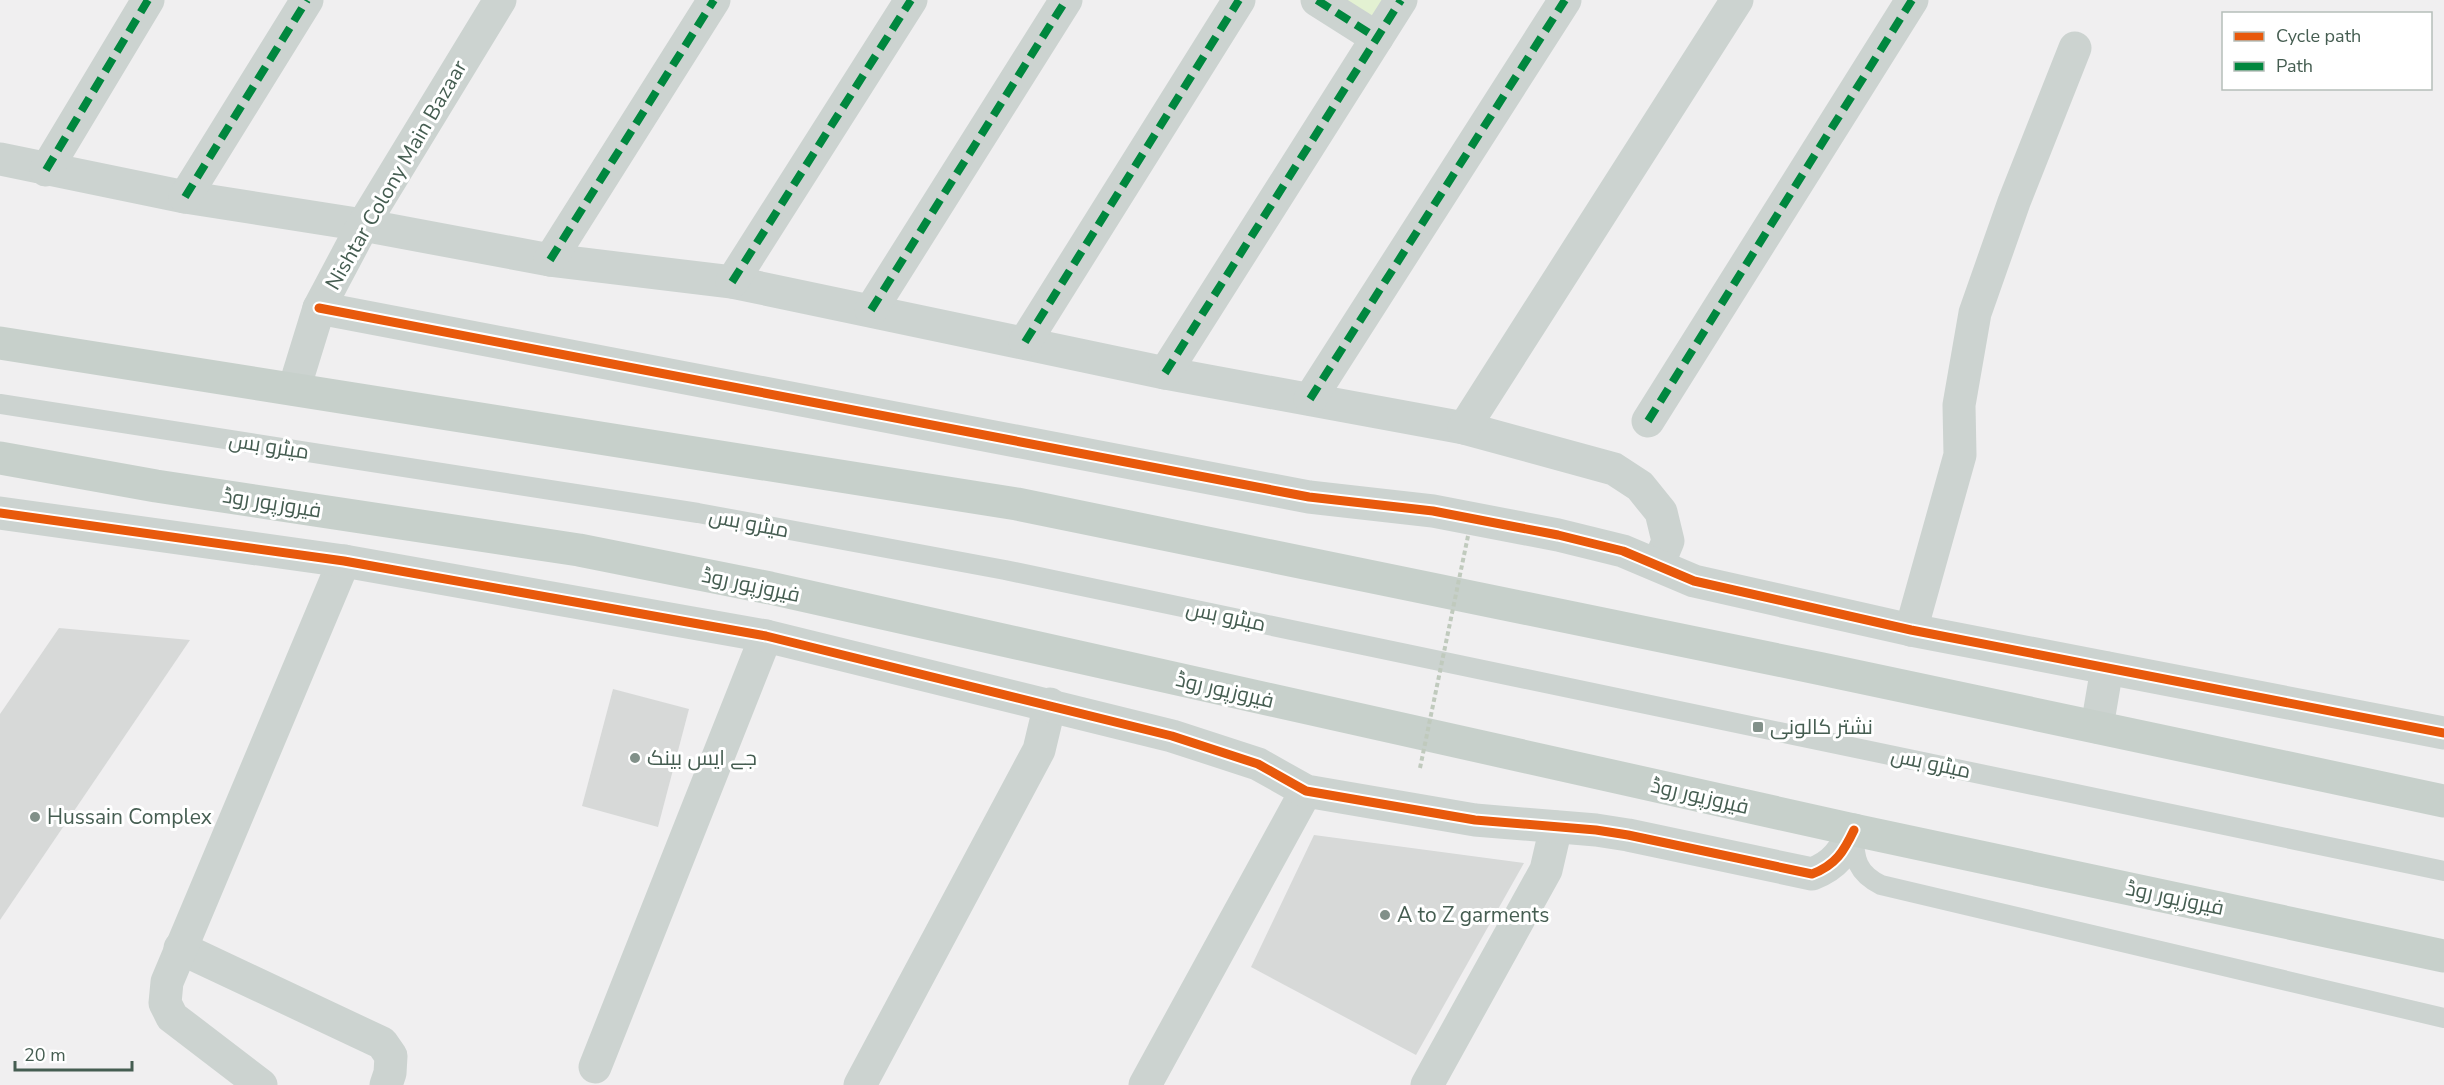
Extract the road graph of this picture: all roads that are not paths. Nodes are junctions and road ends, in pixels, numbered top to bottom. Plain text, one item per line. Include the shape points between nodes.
1 (148, 0) edge
2 (307, 0) edge
3 (500, 0) edge
4 (714, 0) edge
5 (912, 0) edge
6 (1066, 0) edge
7 (1239, 0) edge
8 (1317, 0) edge
9 (1401, 0) edge
10 (1565, 0) edge
11 (1737, 0) edge
12 (1912, 0) edge
13 (1377, 38) junction
14 (2075, 48) dead end
15 (0, 159) edge
16 (46, 170) junction
17 (185, 197) junction
18 (363, 225) junction
19 (550, 260) junction
20 (732, 282) junction
21 (319, 308) junction
22 (871, 310) junction
23 (1025, 342) junction
24 (0, 343) edge
25 (1165, 373) junction
26 (294, 389) junction
27 (1310, 399) junction
28 (0, 404) edge
29 (1648, 421) dead end
30 (1464, 428) junction
31 (0, 458) edge
32 (0, 513) edge
33 (344, 561) junction
34 (1658, 565) junction
35 (1911, 630) junction
36 (766, 636) junction
37 (2107, 668) junction
38 (1050, 705) junction
39 (2097, 727) junction
40 (2444, 733) edge
41 (1306, 790) junction
42 (2444, 801) edge
43 (1556, 827) junction
44 (1854, 830) junction
45 (2444, 871) edge
46 (180, 948) junction
47 (2444, 956) edge
48 (2444, 1018) edge
49 (595, 1067) dead end
50 (261, 1085) edge
51 (386, 1085) edge
52 (860, 1085) edge
53 (1145, 1085) edge
54 (1427, 1085) edge

1 - 16 street
2 - 17 street
3 - 18 street, Nishtar Colony Main Bazaar
4 - 19 street
5 - 20 street
6 - 22 street
7 - 23 street
8 - 13 street
9 - 13 street
10 - 27 street
11 - 30 street
12 - 29 street
13 - 25 street
14 - 35 street via 2014,202 1976,313 1959,405 1960,455
15 - 16 street
16 - 17 street
17 - 18 street
18 - 19 street
18 - 21 street, Nishtar Colony Main Bazaar
19 - 20 street
20 - 22 street
21 - 26 street, Nishtar Colony Main Bazaar
21 - 34 street via 1309,497 1494,522 1623,551
22 - 23 street
23 - 25 street
24 - 26 main road
25 - 27 street
26 - 39 main road via 1017,504
27 - 30 street
28 - 45 lane, میٹرو بس via 698,513 1005,570
30 - 34 street via 1614,469 1640,486 1661,512 1668,541
31 - 44 main road, فیروزپور روڈ via 156,486 579,550 759,586
32 - 33 street
33 - 36 street
33 - 46 street
34 - 35 street via 1694,581
35 - 37 street
36 - 38 street
36 - 49 street
37 - 39 street
37 - 40 street
38 - 41 street via 1227,752
38 - 52 street via 1039,750
39 - 42 main road
41 - 43 street via 1475,820
41 - 53 street
43 - 44 street via 1629,835 1812,874 1842,855
43 - 54 street via 1546,870
44 - 47 main road, فیروزپور روڈ
44 - 48 lane via 1858,868 1881,885
46 - 50 street via 167,982 165,1003 172,1017
46 - 51 street via 381,1043 391,1056

